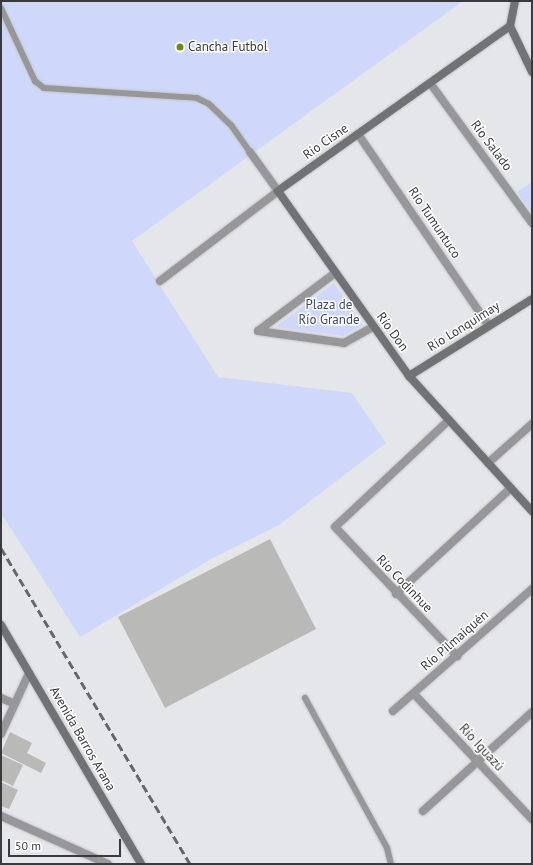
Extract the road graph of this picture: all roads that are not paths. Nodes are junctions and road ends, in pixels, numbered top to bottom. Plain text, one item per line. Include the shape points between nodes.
1 (514, 1) edge
2 (1, 8) edge
3 (510, 26) junction
4 (532, 72) edge
5 (430, 83) junction
6 (358, 134) junction
7 (250, 152) joint
8 (278, 191) junction
9 (532, 223) edge
10 (335, 273) junction
11 (160, 281) dead end
12 (532, 299) edge
13 (489, 326) junction
14 (373, 327) junction
15 (409, 376) junction
16 (449, 420) junction
17 (532, 424) edge
18 (488, 463) junction
19 (511, 488) junction
20 (532, 511) edge
21 (532, 589) edge
22 (396, 594) junction
23 (1, 625) edge
24 (457, 656) junction
25 (30, 673) junction
26 (414, 694) junction
27 (1, 698) edge
28 (305, 698) dead end
29 (15, 704) junction
30 (393, 711) dead end
31 (532, 712) edge
32 (1, 734) edge
33 (478, 762) junction
34 (423, 811) dead end
35 (1, 816) edge
36 (532, 819) edge
37 (108, 864) edge
38 (141, 864) edge
39 (391, 864) edge

1 - 3 street
2 - 7 lane via 35,81 44,88 197,98 209,104 231,125
3 - 4 street
3 - 5 street, Río Cisne
5 - 6 street, Río Cisne
5 - 9 street, Río Salado
6 - 8 street, Río Cisne
6 - 13 street, Río Tumuntuco
7 - 8 street, Río Don
8 - 10 street, Río Don
8 - 11 street, Río Cisne
10 - 14 street, Río Don
10 - 14 street via 258,331 344,343
12 - 13 street, Río Lonquimay
13 - 15 street, Río Lonquimay
14 - 15 street, Río Don
15 - 16 street, Río Don
16 - 18 street, Río Don
16 - 22 street, Río Codinhue via 335,527
17 - 18 street
18 - 19 street, Río Don
19 - 20 street, Río Don
19 - 22 street
21 - 24 street, Río Pilmaiquén
22 - 24 street, Río Codinhue
23 - 25 street, Avenida Barros Arana
24 - 26 street, Río Pilmaiquén
25 - 29 street
25 - 38 street, Avenida Barros Arana
26 - 30 street, Río Pilmaiquén
26 - 33 street, Río Iguazú
27 - 29 street
28 - 39 lane via 387,848
29 - 32 street
31 - 33 street
33 - 34 street
33 - 36 street, Río Iguazú
35 - 37 street

